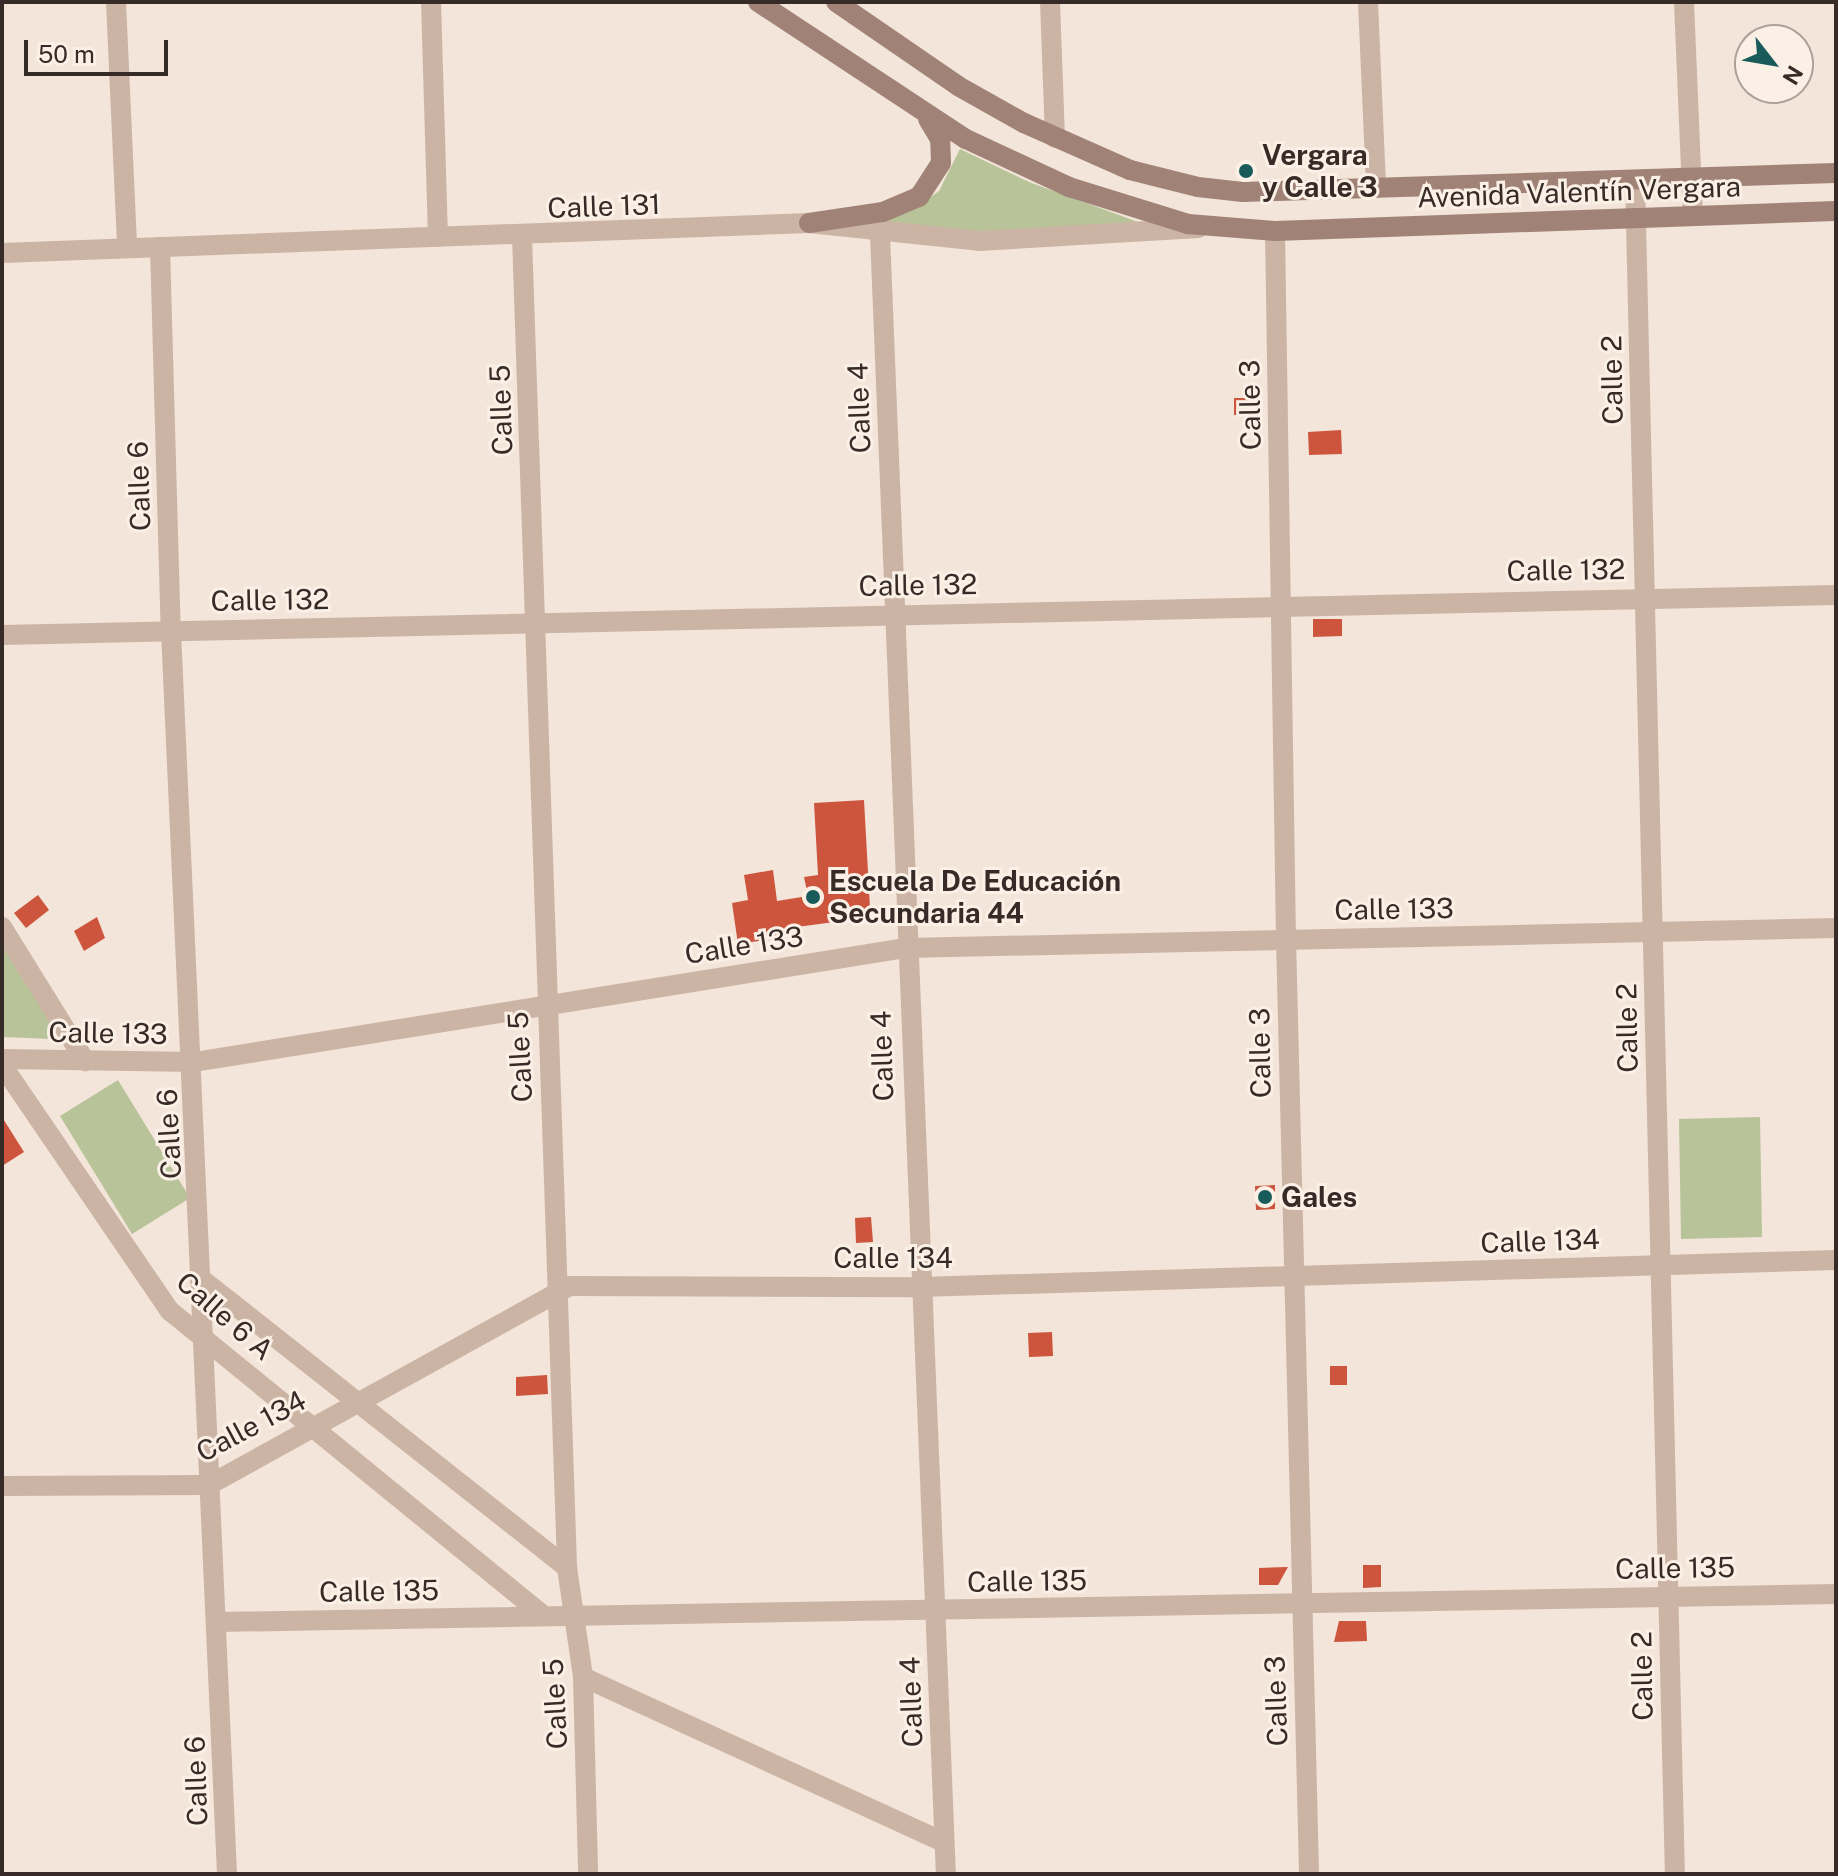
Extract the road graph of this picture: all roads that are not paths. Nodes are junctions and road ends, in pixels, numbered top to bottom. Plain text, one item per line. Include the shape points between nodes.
1 (116, 2) edge
2 (431, 2) edge
3 (758, 2) edge
4 (836, 2) edge
5 (1050, 2) edge
6 (1368, 2) edge
7 (1684, 2) edge
8 (925, 116) junction
9 (1055, 138) junction
10 (1836, 173) edge
11 (1692, 178) junction
12 (1635, 181) junction
13 (1376, 186) junction
14 (1836, 211) edge
15 (1693, 216) junction
16 (1637, 219) junction
17 (809, 223) junction
18 (1207, 227) junction
19 (1275, 231) junction
20 (880, 234) junction
21 (438, 237) junction
22 (522, 237) junction
23 (127, 247) junction
24 (160, 247) junction
25 (2, 253) edge
26 (1836, 595) edge
27 (1644, 596) junction
28 (1282, 605) junction
29 (895, 614) junction
30 (538, 622) junction
31 (171, 631) junction
32 (2, 635) edge
33 (2, 927) edge
34 (1836, 928) edge
35 (1652, 933) junction
36 (1286, 938) junction
37 (906, 948) junction
38 (546, 1005) junction
39 (2, 1059) edge
40 (85, 1061) junction
41 (194, 1062) junction
42 (2, 1065) edge
43 (1836, 1260) edge
44 (1660, 1266) junction
45 (1293, 1277) junction
46 (204, 1281) junction
47 (920, 1287) junction
48 (559, 1290) junction
49 (202, 1337) junction
50 (357, 1401) junction
51 (311, 1426) junction
52 (209, 1485) junction
53 (2, 1486) edge
54 (567, 1568) junction
55 (1836, 1594) edge
56 (1668, 1596) junction
57 (1301, 1603) junction
58 (936, 1610) junction
59 (544, 1616) junction
60 (575, 1616) junction
61 (219, 1622) junction
62 (583, 1677) junction
63 (943, 1842) junction
64 (227, 1874) edge
65 (588, 1874) edge
66 (946, 1874) edge
67 (1309, 1874) edge
68 (1675, 1874) edge

1 - 23 street
2 - 21 street
3 - 8 main road, Avenida Valentín Vergara
4 - 9 main road, Avenida Valentín Vergara via 969,92
5 - 9 street
6 - 13 street
7 - 11 street
8 - 17 main road via 942,154 932,182 919,197 883,212
8 - 18 main road, Avenida Valentín Vergara via 1069,187 1159,218
9 - 13 main road, Avenida Valentín Vergara via 1152,177 1220,190
10 - 11 main road, Avenida Valentín Vergara
11 - 12 main road, Avenida Valentín Vergara
11 - 15 street
12 - 13 main road, Avenida Valentín Vergara
12 - 16 street, Calle 2
14 - 15 main road, Avenida Valentín Vergara
15 - 16 main road, Avenida Valentín Vergara
16 - 19 main road, Avenida Valentín Vergara
16 - 27 street, Calle 2
17 - 20 street, Calle 131
17 - 22 street, Calle 131
18 - 19 main road, Avenida Valentín Vergara
18 - 20 street, Calle 131 via 1006,241
19 - 28 street, Calle 3
20 - 29 street, Calle 4
21 - 22 street, Calle 131
21 - 24 street, Calle 131
22 - 30 street, Calle 5
23 - 24 street, Calle 131
23 - 25 street, Calle 131
24 - 31 street, Calle 6
26 - 27 street, Calle 132
27 - 28 street, Calle 132
27 - 35 street, Calle 2
28 - 29 street, Calle 132
28 - 36 street, Calle 3
29 - 30 street, Calle 132
29 - 37 street, Calle 4
30 - 31 street, Calle 132
30 - 38 street, Calle 5
31 - 32 street, Calle 132
31 - 41 street, Calle 6
33 - 40 street
34 - 35 street, Calle 133
35 - 36 street, Calle 133
35 - 44 street, Calle 2
36 - 37 street, Calle 133
36 - 45 street, Calle 3
37 - 38 street, Calle 133
37 - 47 street, Calle 4
38 - 41 street, Calle 133
38 - 48 street, Calle 5
39 - 40 street, Calle 133
40 - 41 street, Calle 133
41 - 46 street, Calle 6
42 - 49 street, Calle 6 A via 156,1295
43 - 44 street, Calle 134
44 - 45 street, Calle 134
44 - 56 street, Calle 2
45 - 47 street, Calle 134
45 - 57 street, Calle 3
46 - 49 street, Calle 6
46 - 50 street, Calle 6 A
47 - 48 street, Calle 134
47 - 58 street, Calle 4
48 - 50 street, Calle 134
48 - 54 street, Calle 5
49 - 51 street, Calle 6 A
49 - 52 street, Calle 6
50 - 51 street, Calle 134
50 - 54 street, Calle 6 A
51 - 52 street, Calle 134
51 - 59 street, Calle 6 A
52 - 53 street, Calle 134
52 - 61 street, Calle 6
54 - 60 street, Calle 5
55 - 56 street, Calle 135
56 - 57 street, Calle 135
56 - 68 street, Calle 2
57 - 58 street, Calle 135
57 - 67 street, Calle 3
58 - 60 street, Calle 135
58 - 63 street, Calle 4
59 - 60 street, Calle 135
59 - 61 street, Calle 135
60 - 62 street, Calle 5
61 - 64 street, Calle 6
62 - 63 street
62 - 65 street, Calle 5
63 - 66 street, Calle 4

